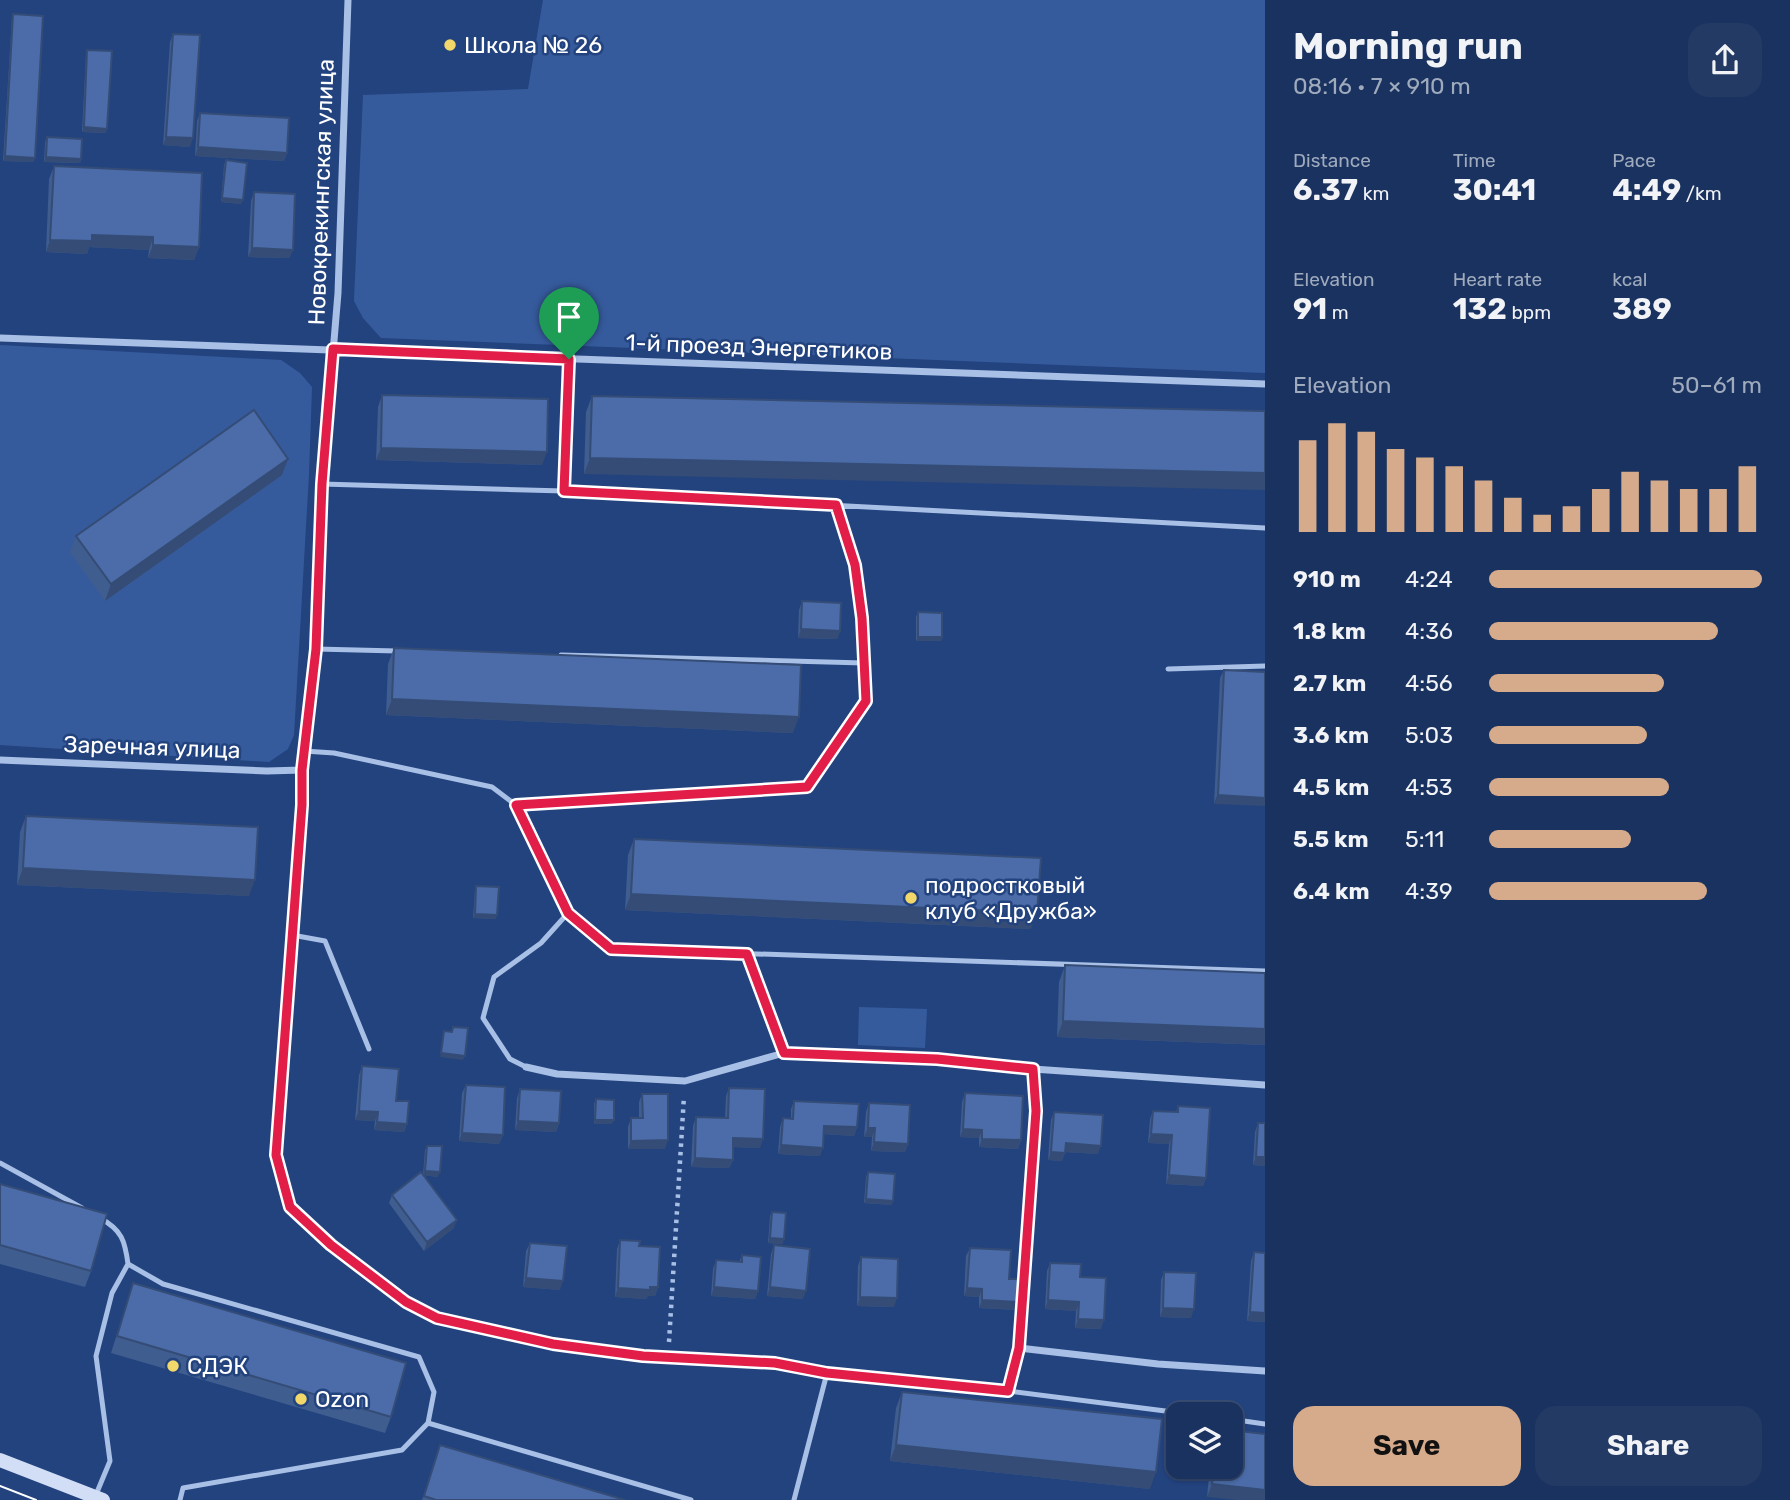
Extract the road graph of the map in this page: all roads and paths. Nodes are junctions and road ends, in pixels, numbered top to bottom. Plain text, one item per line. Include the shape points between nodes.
1 (348, 0) edge
2 (0, 338) edge
3 (333, 349) junction
4 (569, 359) junction
5 (1265, 384) edge
6 (322, 484) junction
7 (564, 491) junction
8 (836, 505) junction
9 (1265, 527) edge
10 (316, 649) junction
11 (398, 651) edge
12 (549, 655) edge
13 (864, 663) junction
14 (1265, 666) edge
15 (1168, 669) dead end
16 (304, 751) junction
17 (0, 760) edge
18 (302, 770) junction
19 (516, 805) junction
20 (568, 913) junction
21 (292, 935) junction
22 (747, 954) junction
23 (1265, 971) edge
24 (369, 1049) dead end
25 (784, 1053) junction
26 (526, 1068) joint
27 (1033, 1069) junction
28 (685, 1082) junction
29 (1265, 1085) edge
30 (0, 1163) edge
31 (83, 1209) edge
32 (95, 1216) edge
33 (128, 1265) junction
34 (1019, 1348) junction
35 (668, 1357) junction
36 (1265, 1371) edge
37 (827, 1373) junction
38 (1008, 1391) junction
39 (1166, 1411) edge
40 (1243, 1421) edge
41 (428, 1423) junction
42 (1265, 1424) edge
43 (0, 1460) edge
44 (99, 1498) edge
45 (180, 1500) edge
46 (691, 1500) edge
47 (793, 1500) edge

1 - 3 street, Новокрекингская улица
2 - 3 street, 1-й проезд Энергетиков
3 - 4 street, 1-й проезд Энергетиков
3 - 6 street, Новокрекингская улица
4 - 5 street, 1-й проезд Энергетиков
4 - 7 lane
6 - 7 lane
6 - 10 street, Новокрекингская улица
7 - 8 lane
8 - 9 lane
8 - 13 lane via 855,565
10 - 11 lane
10 - 16 street, Новокрекингская улица
12 - 13 lane
13 - 19 lane via 866,701 807,787
14 - 15 lane
16 - 18 street, Новокрекингская улица
16 - 19 lane via 334,753 492,787
17 - 18 street, Заречная улица
18 - 21 street, Новокрекингская улица
19 - 20 lane
20 - 22 lane via 611,949
20 - 26 lane via 541,943 494,977 483,1018 510,1059
21 - 24 lane via 325,941
21 - 35 street, Новокрекингская улица via 276,1155 290,1207 406,1302 437,1318 553,1344
22 - 23 lane
22 - 25 lane
25 - 27 street via 937,1059
25 - 28 street
26 - 28 street
27 - 29 street
27 - 34 street via 1036,1111
28 - 35 path
30 - 31 lane
32 - 33 lane via 125,1241
33 - 41 lane via 163,1284 419,1357 435,1392
33 - 44 lane via 112,1293 96,1356 110,1461
34 - 36 street
34 - 38 street
35 - 37 street, Новокрекингская улица via 775,1363
37 - 38 street, Новокрекингская улица
37 - 47 lane
38 - 39 lane
40 - 42 lane
41 - 45 lane via 402,1450 183,1488
41 - 46 lane
43 - 44 street

